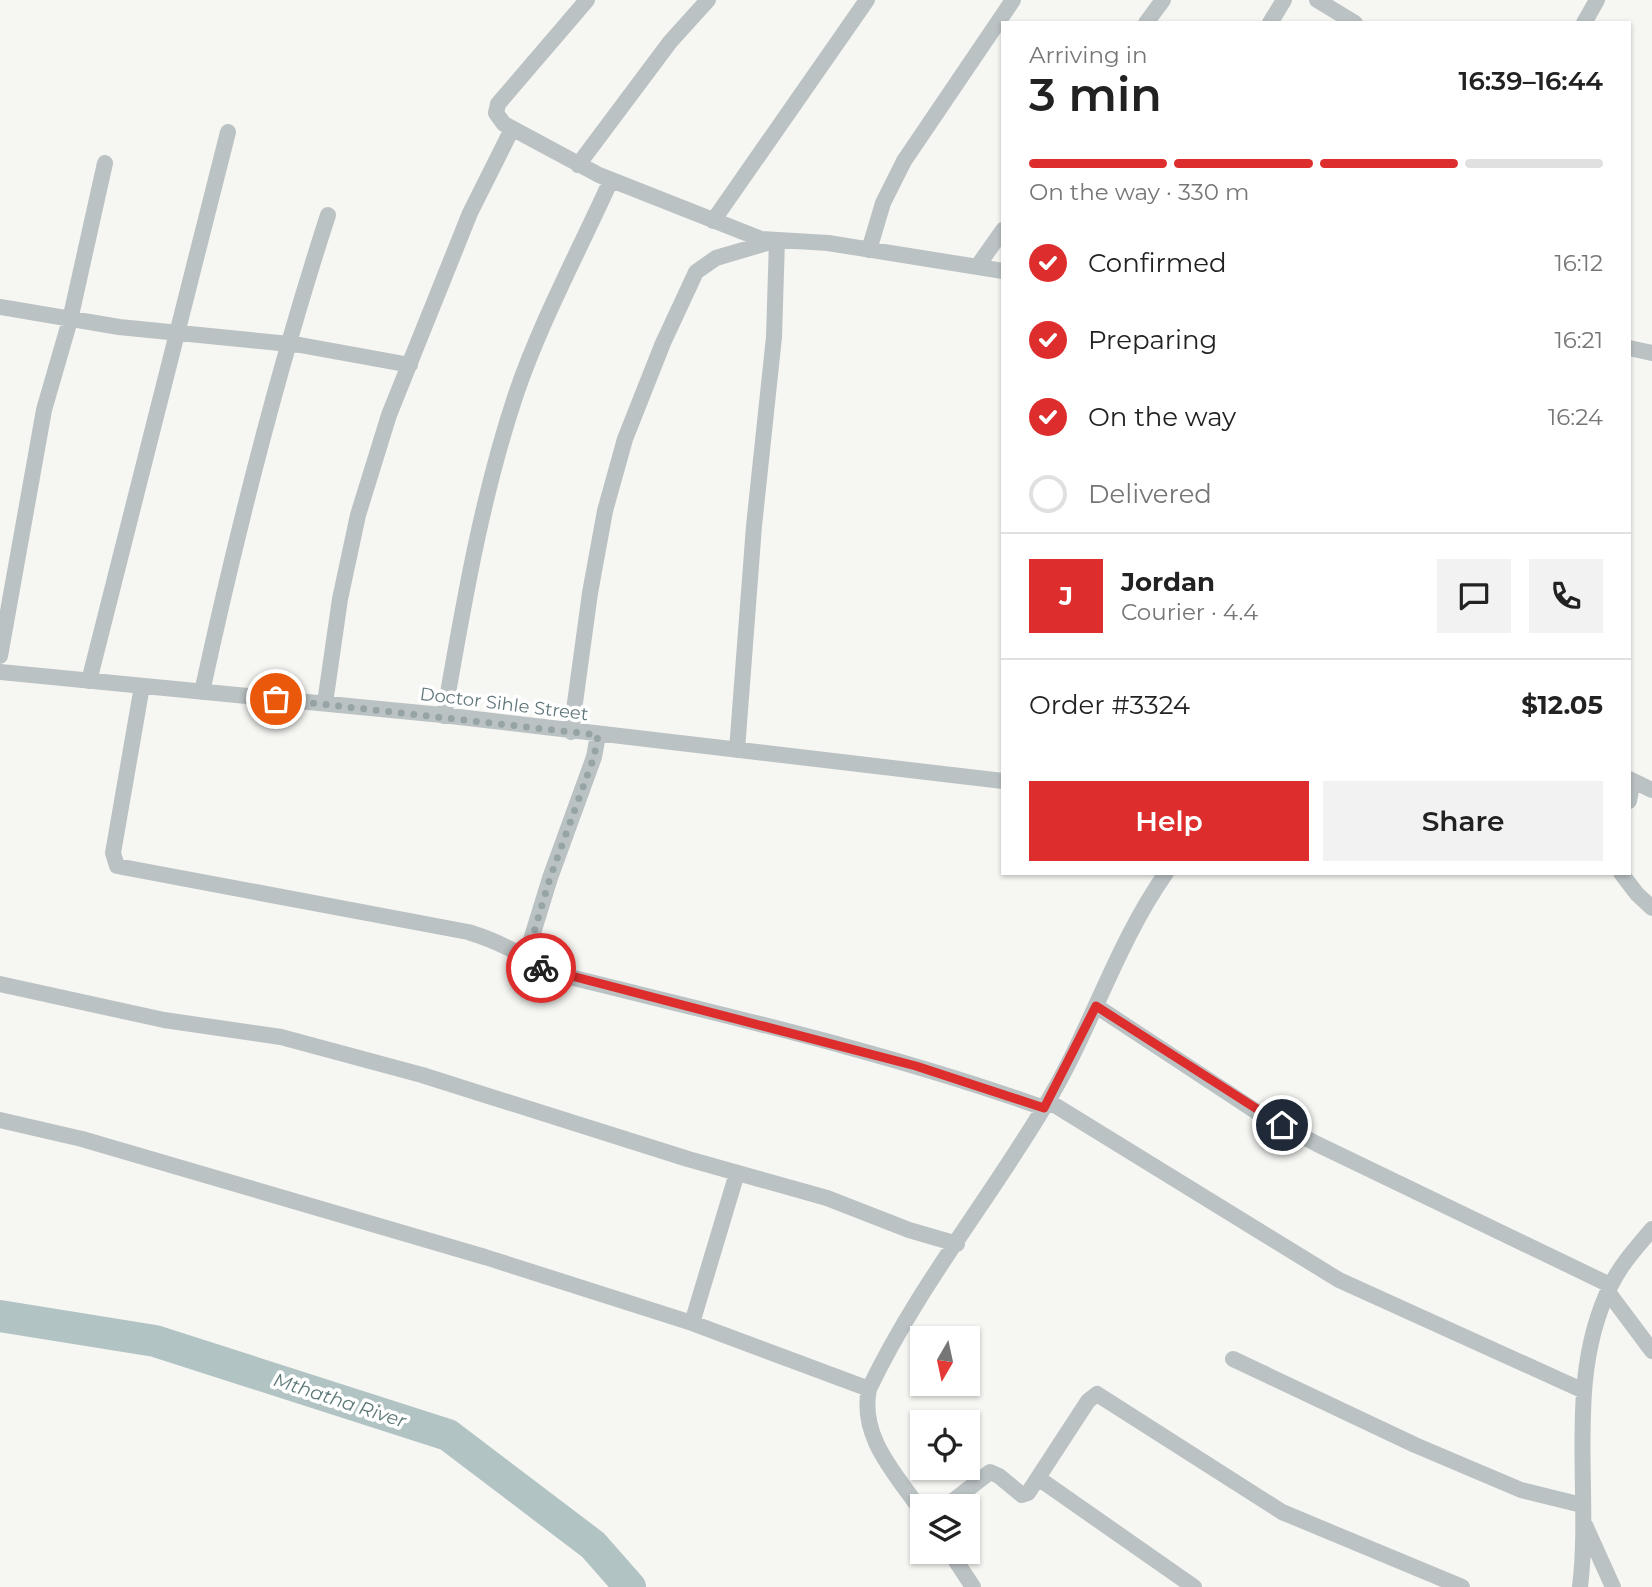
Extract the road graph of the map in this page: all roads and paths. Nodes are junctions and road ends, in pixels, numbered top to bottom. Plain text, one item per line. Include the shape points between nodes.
1 (587, 0) edge
2 (708, 0) edge
3 (867, 0) edge
4 (1013, 0) edge
5 (1163, 0) edge
6 (1284, 0) edge
7 (1317, 0) edge
8 (1597, 0) edge
9 (1147, 21) edge
10 (1271, 21) edge
11 (1351, 21) edge
12 (1585, 21) edge
13 (512, 128) junction
14 (228, 132) dead end
15 (105, 163) dead end
16 (578, 165) junction
17 (611, 180) junction
18 (328, 215) dead end
19 (713, 221) junction
20 (1001, 233) edge
21 (777, 240) junction
22 (869, 250) junction
23 (977, 267) junction
24 (1001, 271) edge
25 (0, 307) edge
26 (71, 320) junction
27 (177, 334) junction
28 (286, 344) junction
29 (1631, 348) edge
30 (1652, 353) edge
31 (410, 365) junction
32 (0, 656) edge
33 (1, 672) edge
34 (89, 681) junction
35 (142, 686) junction
36 (0, 690) edge
37 (202, 692) junction
38 (325, 703) junction
39 (444, 716) junction
40 (571, 732) junction
41 (598, 735) junction
42 (737, 750) junction
43 (1631, 780) edge
44 (1001, 781) edge
45 (1652, 790) edge
46 (1165, 875) edge
47 (1623, 875) edge
48 (1652, 908) edge
49 (527, 956) junction
50 (0, 984) edge
51 (1096, 1006) junction
52 (1046, 1105) junction
53 (0, 1120) edge
54 (737, 1174) junction
55 (1652, 1229) edge
56 (957, 1244) junction
57 (1609, 1288) junction
58 (692, 1323) junction
59 (1652, 1350) edge
60 (1233, 1359) dead end
61 (869, 1389) junction
62 (1584, 1391) junction
63 (1038, 1478) junction
64 (910, 1494) edge
65 (962, 1494) edge
66 (1582, 1505) junction
67 (1584, 1522) junction
68 (958, 1564) edge
69 (973, 1587) edge
70 (1194, 1587) edge
71 (1462, 1587) edge
72 (1580, 1587) edge
73 (1613, 1587) edge

1 - 13 street via 498,104 498,119
2 - 16 street via 640,79
3 - 19 street
4 - 22 street via 904,161 883,204
5 - 9 street
6 - 10 street
7 - 11 street
8 - 12 street
13 - 16 street
13 - 31 street via 470,213
14 - 27 street
15 - 26 street
16 - 17 street
17 - 19 street
17 - 39 street via 530,356 505,429 476,538
18 - 28 street
19 - 21 street via 750,236
20 - 23 street
21 - 22 street
21 - 40 street via 716,258 696,272 663,343 625,439 605,511
21 - 42 street via 774,337
22 - 23 street
23 - 24 street
25 - 26 street
26 - 27 street
26 - 32 street via 40,430
27 - 28 street
27 - 34 street
28 - 31 street
28 - 37 street
29 - 30 street
31 - 38 street via 358,515
33 - 34 street, Doctor Sihle Street
33 - 36 street
34 - 35 street, Doctor Sihle Street
35 - 37 street, Doctor Sihle Street
35 - 49 street via 113,853 117,866 468,932
37 - 38 street, Doctor Sihle Street
38 - 39 street, Doctor Sihle Street
39 - 40 street, Doctor Sihle Street
40 - 41 street, Doctor Sihle Street
41 - 42 street, Doctor Sihle Street
41 - 49 street
42 - 44 street, Doctor Sihle Street
43 - 45 street
46 - 51 street
47 - 48 street
49 - 52 street via 545,971 841,1045
50 - 54 street via 152,1018 281,1037 422,1075
51 - 52 street
51 - 57 street via 1257,1112
52 - 56 street
52 - 62 street via 1339,1280
53 - 58 street via 82,1139 485,1257
54 - 56 street via 827,1198
54 - 58 street
55 - 57 street
56 - 61 street
57 - 59 street
57 - 62 street via 1590,1351
58 - 61 street
60 - 66 street via 1521,1490
61 - 64 street via 865,1406 868,1427
62 - 66 street
63 - 65 street via 1022,1495 990,1472
63 - 70 street
63 - 71 street via 1088,1401 1100,1395 1282,1513
66 - 67 street
67 - 72 street
67 - 73 street
68 - 69 street

